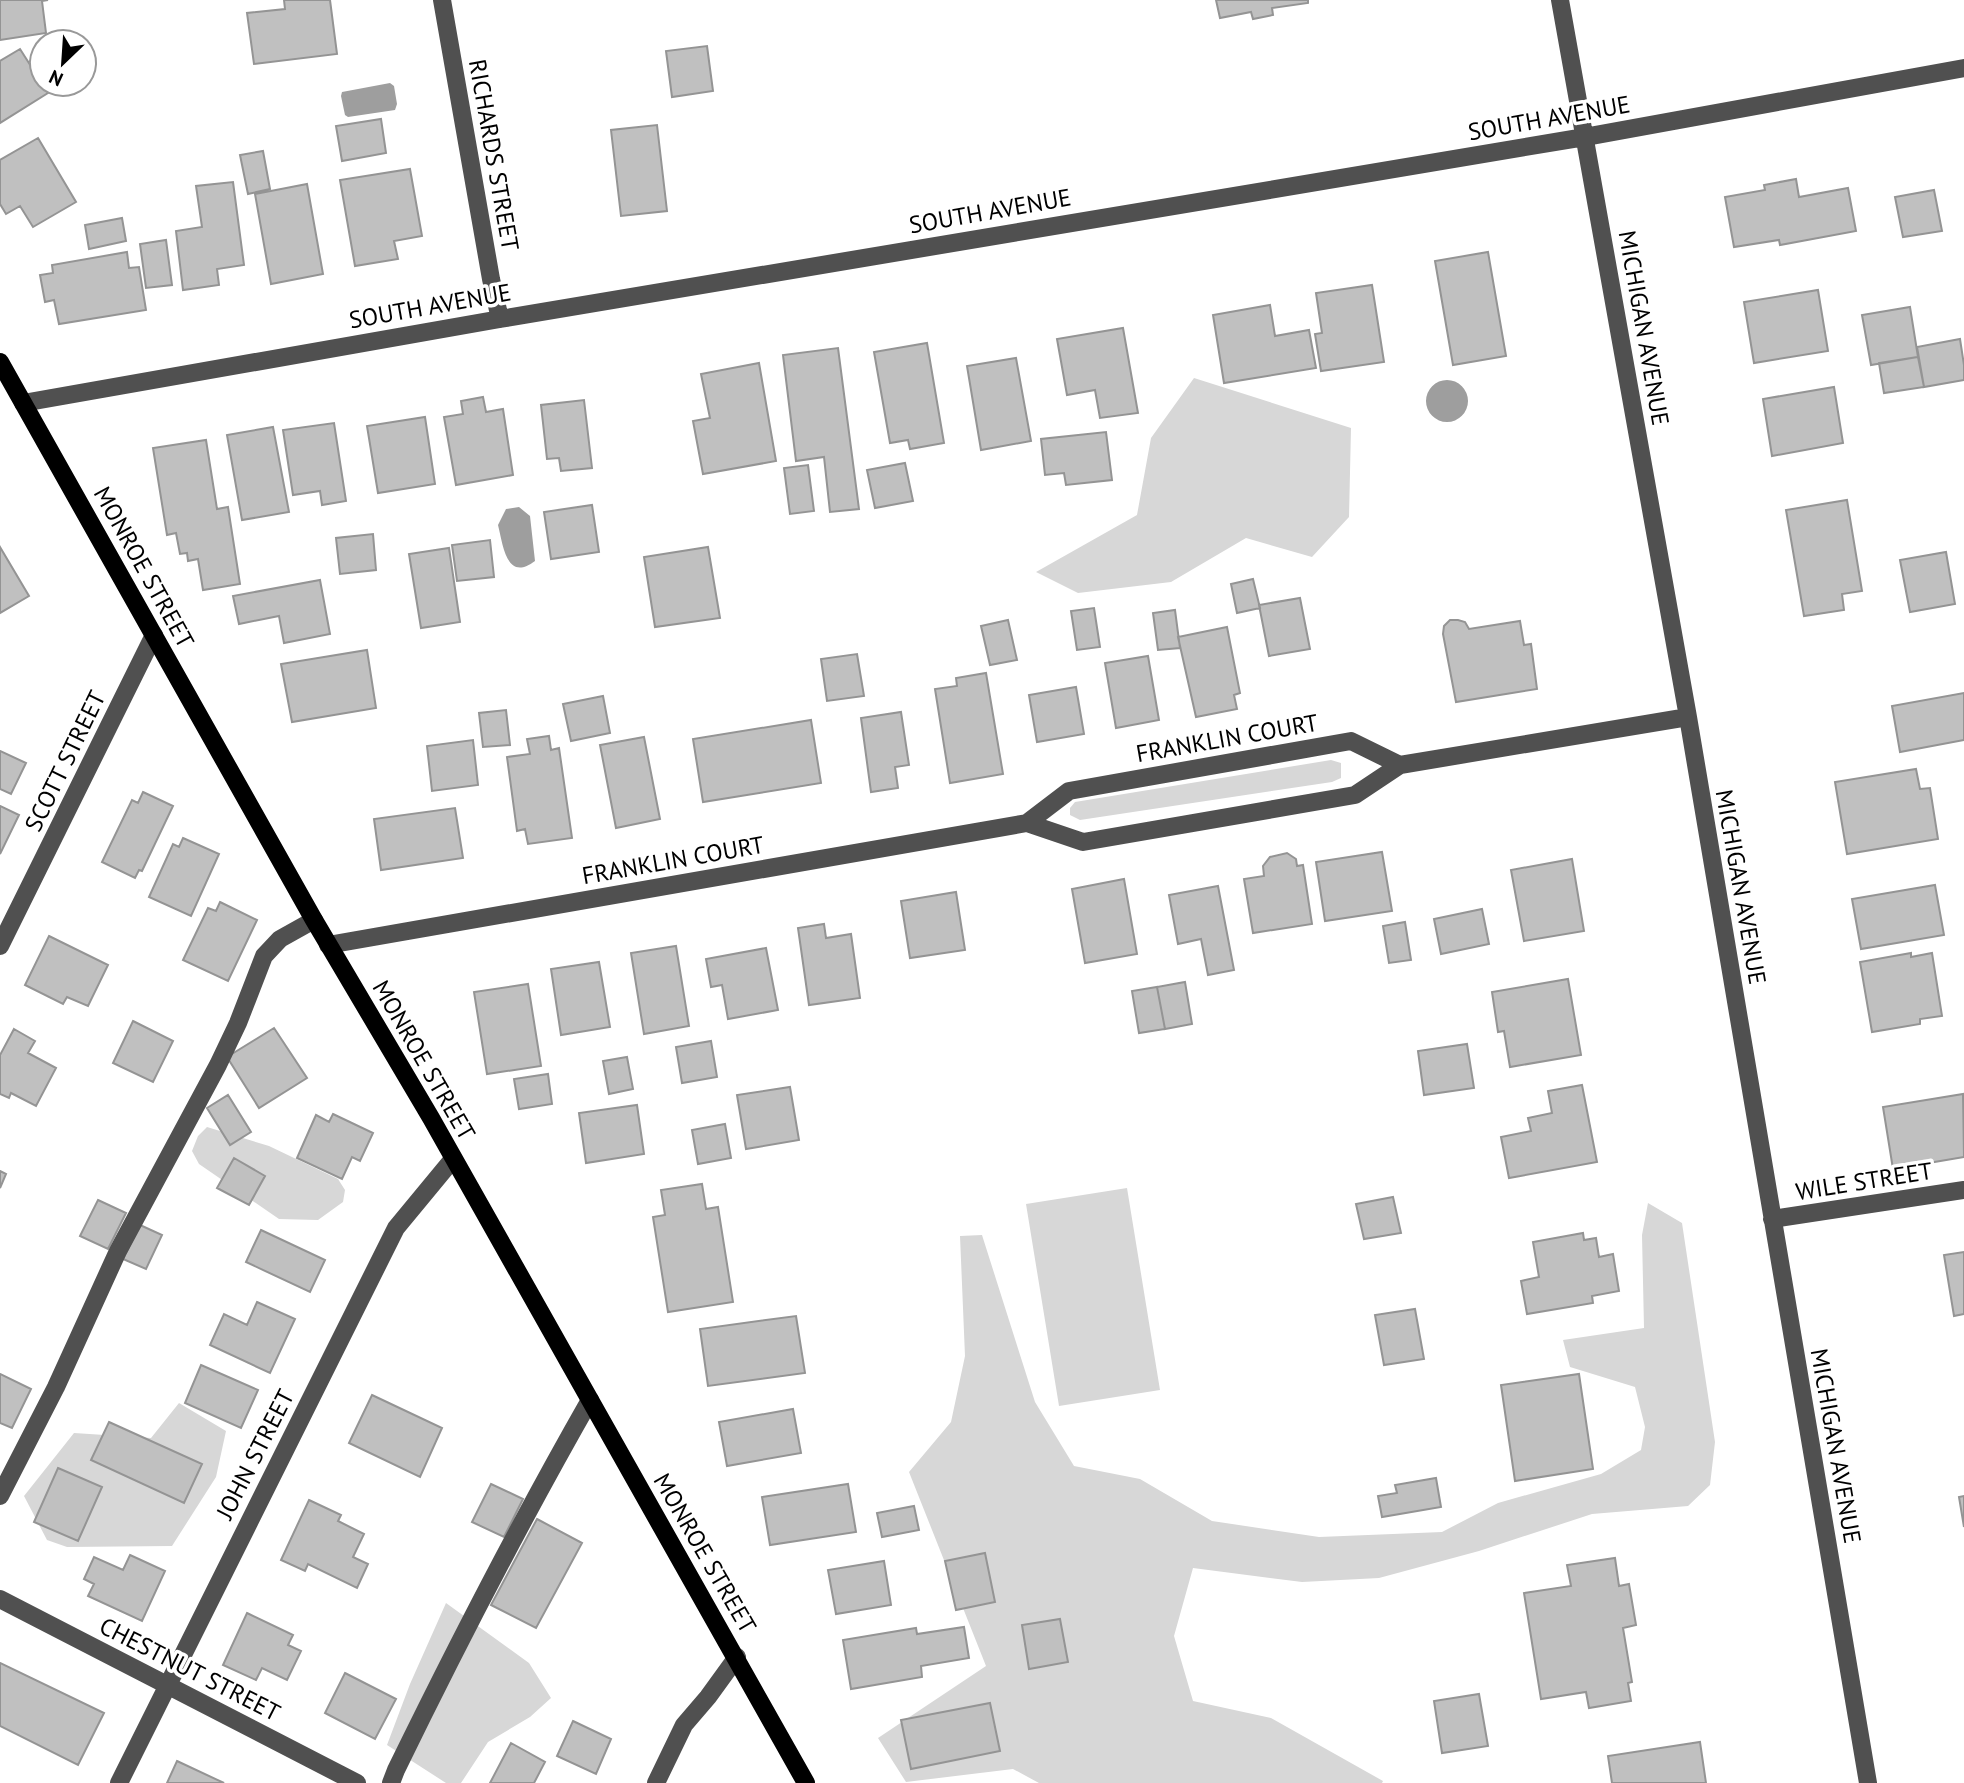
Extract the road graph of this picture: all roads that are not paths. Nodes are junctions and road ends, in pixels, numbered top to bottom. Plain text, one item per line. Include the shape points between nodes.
1 (442, 0) edge
2 (1560, 0) edge
3 (1964, 68) edge
4 (1585, 137) junction
5 (500, 319) junction
6 (0, 362) edge
7 (23, 403) junction
8 (155, 635) junction
9 (1688, 717) junction
10 (1401, 765) junction
11 (1027, 823) junction
12 (314, 920) junction
13 (328, 945) junction
14 (0, 946) edge
15 (453, 1159) junction
16 (1964, 1191) edge
17 (1772, 1219) junction
18 (590, 1400) junction
19 (0, 1496) edge
20 (0, 1599) edge
21 (737, 1657) junction
22 (167, 1686) junction
23 (119, 1783) edge
24 (357, 1783) edge
25 (391, 1783) edge
26 (656, 1783) edge
27 (806, 1783) edge
28 (1868, 1783) edge

1 - 5 street, RICHARDS STREET
2 - 4 street, MICHIGAN AVENUE
3 - 4 street, SOUTH AVENUE
4 - 5 street, SOUTH AVENUE
4 - 9 street, MICHIGAN AVENUE
5 - 7 street, SOUTH AVENUE
6 - 7 main road, MONROE STREET
7 - 8 main road, MONROE STREET
8 - 12 main road, MONROE STREET
8 - 14 street, SCOTT STREET
9 - 10 street, FRANKLIN COURT
9 - 17 street, MICHIGAN AVENUE
10 - 11 street, FRANKLIN COURT via 1355,794 1083,842
10 - 11 street, FRANKLIN COURT via 1351,741 1069,791
11 - 13 street, FRANKLIN COURT
12 - 13 main road, MONROE STREET
12 - 19 street via 280,939 264,956 239,1023 118,1251
13 - 15 main road, MONROE STREET
15 - 18 main road, MONROE STREET
15 - 22 street, JOHN STREET via 396,1228
16 - 17 street, WILE STREET
17 - 28 street, MICHIGAN AVENUE
18 - 21 main road, MONROE STREET
18 - 25 street via 454,1653
20 - 22 street, CHESTNUT STREET
21 - 26 street via 684,1725
21 - 27 main road, MONROE STREET
22 - 23 street, JOHN STREET
22 - 24 street, CHESTNUT STREET

